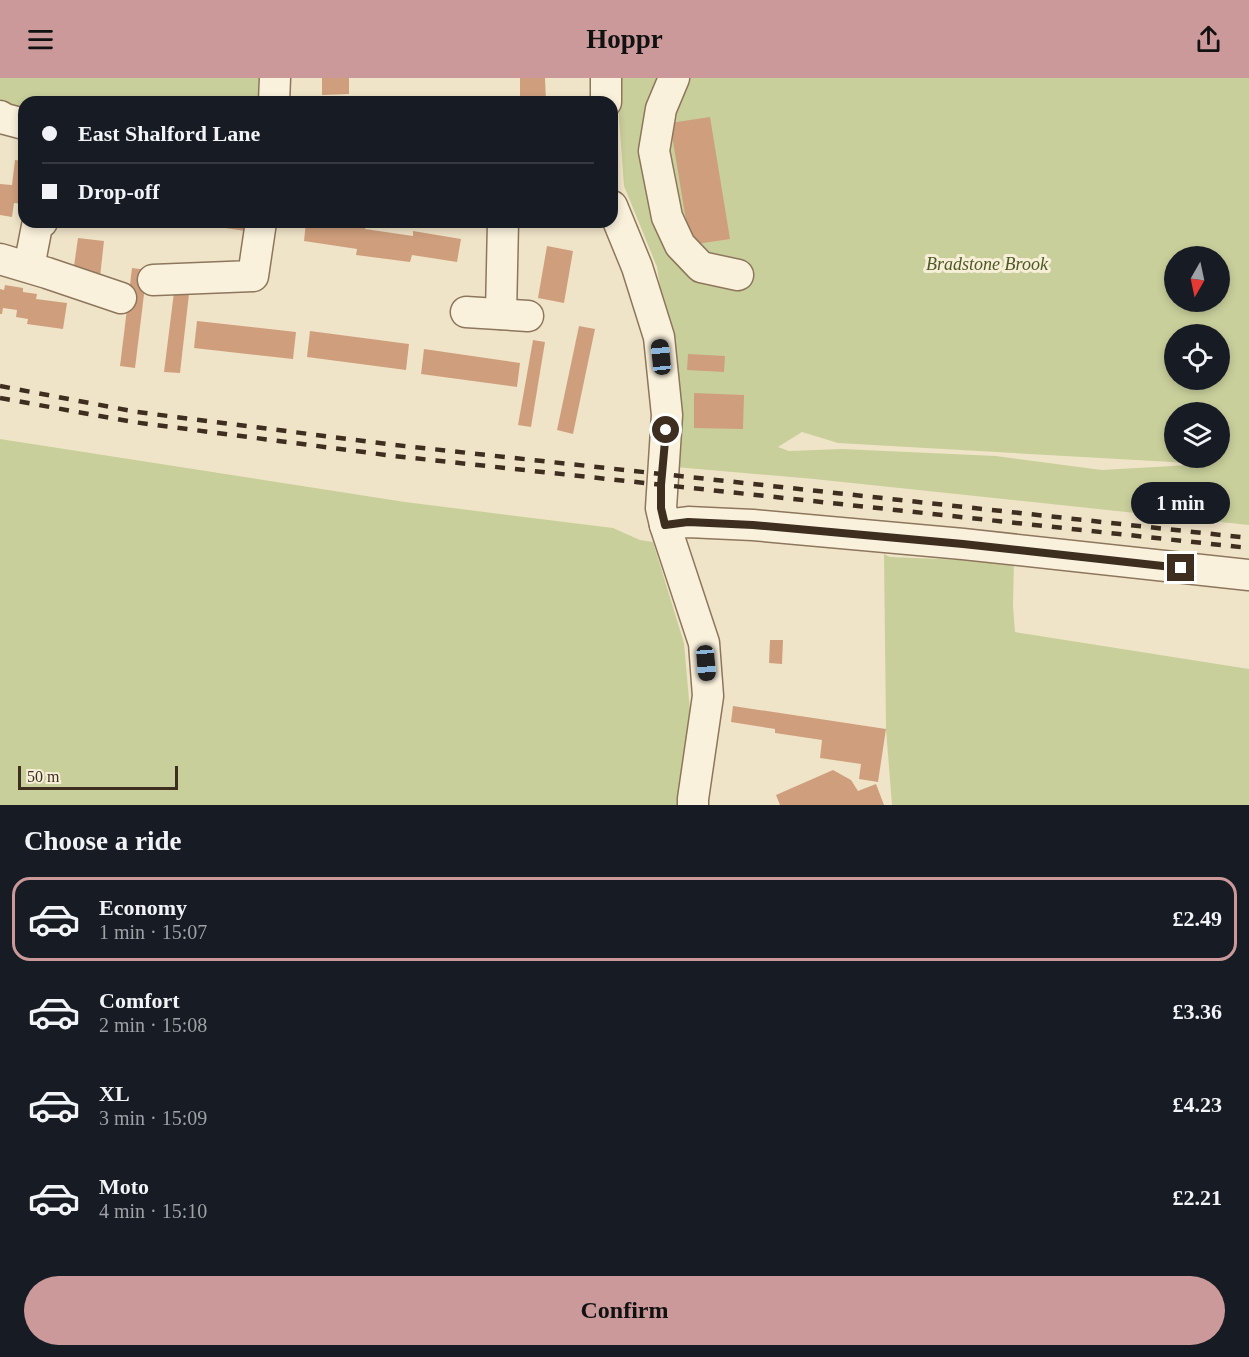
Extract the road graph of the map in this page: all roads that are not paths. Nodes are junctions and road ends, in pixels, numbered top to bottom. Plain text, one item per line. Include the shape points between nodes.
1 (275, 78) edge
2 (606, 78) edge
3 (674, 78) edge
4 (274, 96) edge
5 (606, 96) edge
6 (0, 116) edge
7 (18, 122) edge
8 (618, 221) edge
9 (38, 228) edge
10 (260, 228) edge
11 (503, 228) edge
12 (0, 259) edge
13 (29, 267) junction
14 (738, 274) dead end
15 (153, 280) dead end
16 (121, 298) dead end
17 (466, 312) dead end
18 (665, 525) junction
19 (1249, 575) edge
20 (693, 805) edge

1 - 4 street
2 - 5 street
3 - 14 street via 661,110 654,151 667,217 680,245 701,267
6 - 7 street
8 - 18 street via 659,337 667,415 661,508
9 - 13 street
10 - 15 street via 253,276
11 - 17 street via 515,315
12 - 13 street
13 - 16 street
18 - 19 street via 753,525
18 - 20 street via 704,643 708,696

